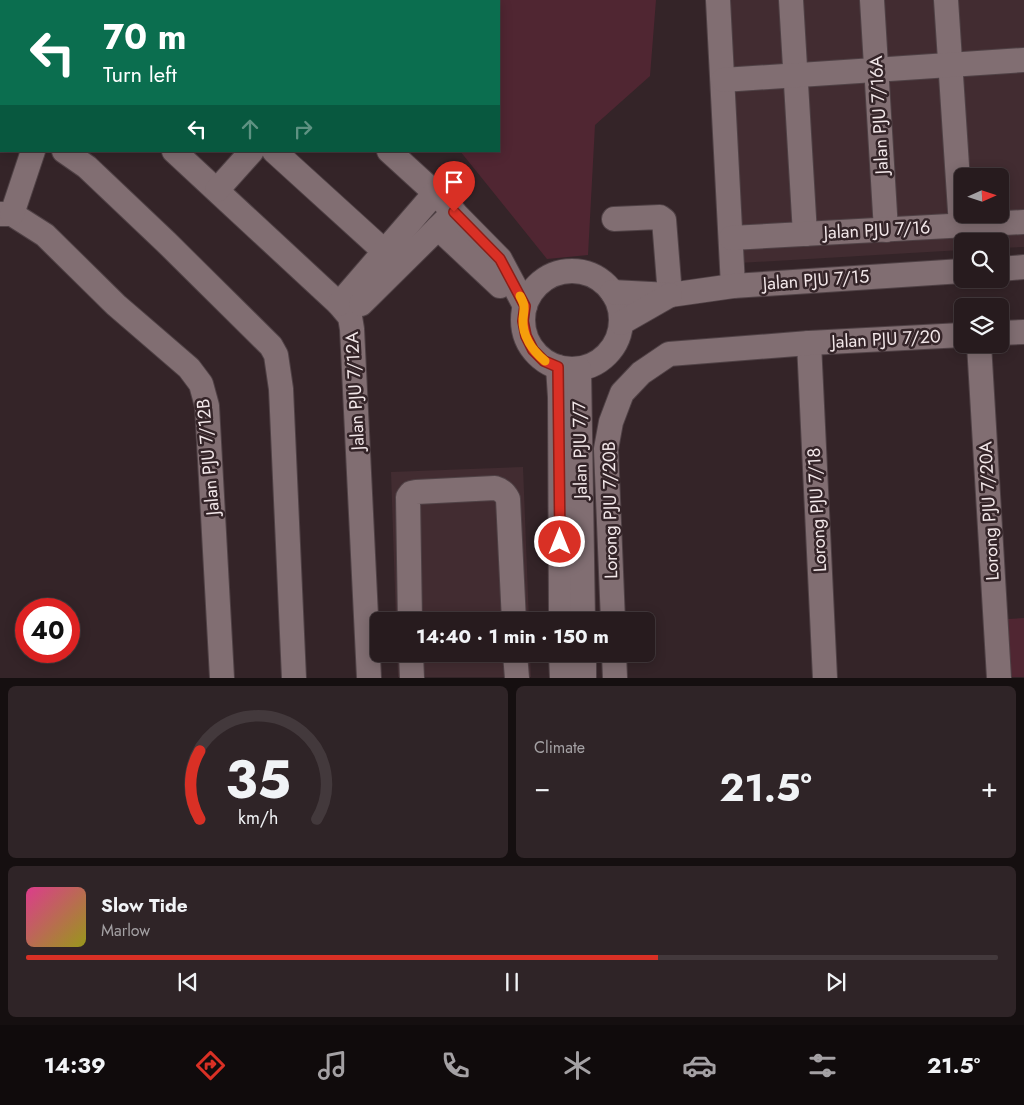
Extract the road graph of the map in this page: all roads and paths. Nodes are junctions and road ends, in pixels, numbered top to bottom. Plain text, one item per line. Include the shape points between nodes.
1 (718, 0) edge
2 (791, 0) edge
3 (872, 0) edge
4 (946, 0) edge
5 (1024, 60) edge
6 (950, 65) junction
7 (876, 70) junction
8 (795, 76) junction
9 (723, 80) junction
10 (32, 152) edge
11 (65, 152) edge
12 (175, 152) edge
13 (251, 152) edge
14 (275, 152) edge
15 (390, 152) edge
16 (217, 190) junction
17 (435, 193) junction
18 (6, 214) edge
19 (614, 219) dead end
20 (446, 220) junction
21 (1024, 222) edge
22 (961, 226) junction
23 (886, 230) junction
24 (804, 234) junction
25 (730, 238) junction
26 (385, 252) junction
27 (500, 259) junction
28 (1024, 267) edge
29 (1009, 268) edge
30 (954, 272) edge
31 (542, 280) junction
32 (500, 286) dead end
33 (733, 286) junction
34 (612, 292) junction
35 (670, 295) junction
36 (350, 304) junction
37 (525, 306) junction
38 (621, 323) junction
39 (1024, 332) edge
40 (1009, 333) edge
41 (954, 335) edge
42 (809, 343) junction
43 (980, 353) edge
44 (569, 368) junction
45 (410, 612) edge
46 (514, 612) edge
47 (561, 612) edge
48 (583, 612) edge
49 (613, 612) edge
50 (412, 662) edge
51 (516, 662) edge
52 (561, 662) edge
53 (584, 662) edge
54 (615, 662) edge
55 (222, 678) edge
56 (294, 678) edge
57 (369, 678) edge
58 (412, 678) edge
59 (517, 678) edge
60 (562, 678) edge
61 (584, 678) edge
62 (616, 678) edge
63 (825, 678) edge
64 (999, 678) edge

1 - 9 street
2 - 8 street
3 - 7 street, Jalan PJU 7/16A
4 - 6 street
5 - 6 street
6 - 7 street
6 - 22 street
7 - 8 street
7 - 23 street, Jalan PJU 7/16A
8 - 9 street
8 - 24 street
9 - 25 street
10 - 18 street
11 - 56 street via 87,167 166,242 271,346 276,355 281,389
12 - 16 street, Jalan PJU 7/12A
13 - 16 street
14 - 26 street
15 - 17 street
16 - 36 street, Jalan PJU 7/12A
17 - 20 street
17 - 26 street
18 - 55 street, Jalan PJU 7/12B via 45,235 116,305 189,368 201,384 207,406
19 - 35 street via 664,220
20 - 27 street
20 - 32 street
20 - 36 street
21 - 22 street, Jalan PJU 7/16
22 - 23 street, Jalan PJU 7/16
23 - 24 street, Jalan PJU 7/16
24 - 25 street, Jalan PJU 7/16
25 - 33 street
26 - 36 street
27 - 31 street
27 - 37 street
28 - 29 street
30 - 33 street, Jalan PJU 7/15
31 - 34 street via 572,270 601,280
31 - 37 street
33 - 35 street, Jalan PJU 7/15
34 - 35 street, Jalan PJU 7/15
34 - 38 street via 619,306
35 - 38 street, Jalan PJU 7/15
36 - 57 street, Jalan PJU 7/12A
37 - 44 street via 523,321 533,350 544,361
38 - 44 street via 617,339 608,353 595,363
39 - 40 street
41 - 42 street, Jalan PJU 7/20
42 - 49 street, Lorong PJU 7/20B via 668,354 641,373 622,393 611,422 606,449
42 - 63 street, Lorong PJU 7/18
43 - 64 street, Lorong PJU 7/20A
44 - 47 street, Jalan PJU 7/7
44 - 48 street, Jalan PJU 7/7
45 - 46 street via 408,497 416,492 495,488 506,494 508,499
50 - 58 street
51 - 59 street
52 - 60 street
53 - 61 street
54 - 62 street

